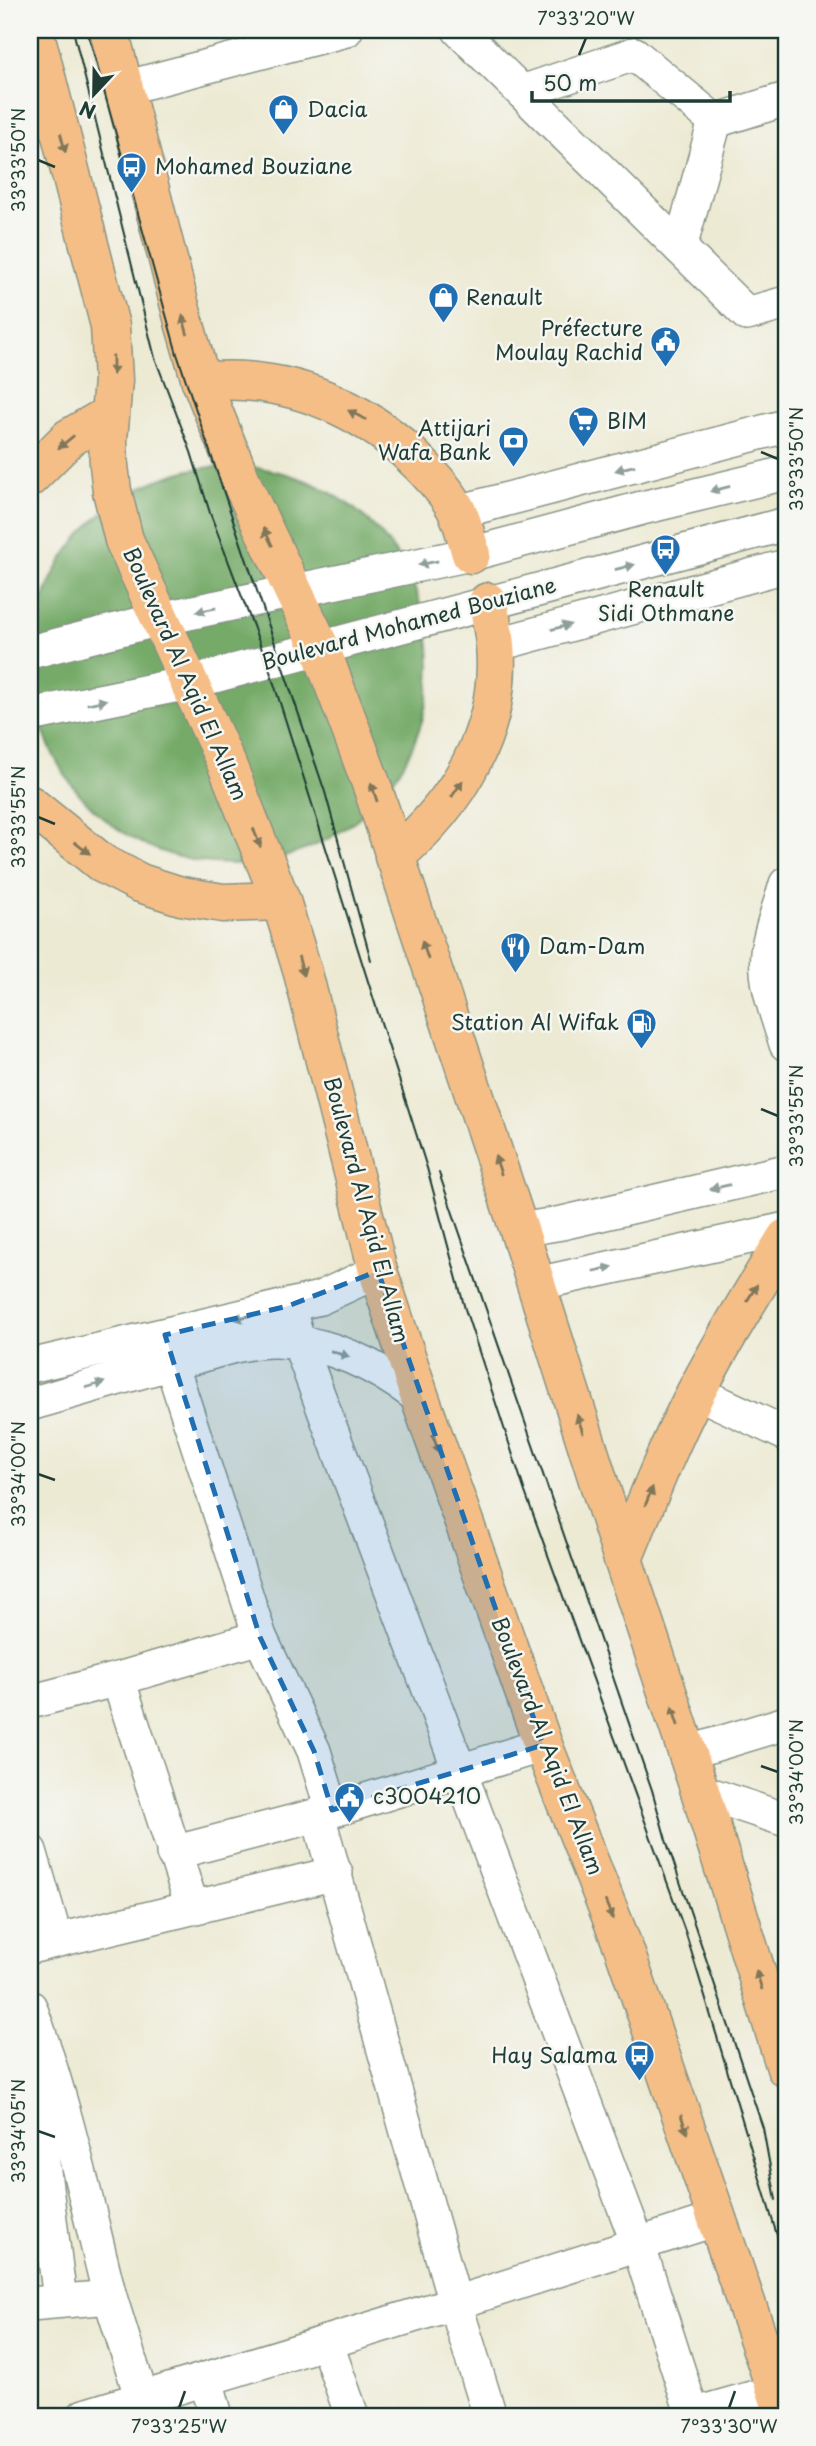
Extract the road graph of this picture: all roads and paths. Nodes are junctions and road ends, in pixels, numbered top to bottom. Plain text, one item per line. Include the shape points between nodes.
1 (34, 30) edge
2 (109, 30) edge
3 (459, 30) edge
4 (325, 33) edge
5 (638, 42) edge
6 (124, 88) junction
7 (522, 92) junction
8 (40, 98) edge
9 (786, 99) edge
10 (715, 121) junction
11 (680, 248) junction
12 (786, 303) edge
13 (201, 381) junction
14 (109, 415) junction
15 (786, 426) edge
16 (786, 473) edge
17 (30, 477) edge
18 (458, 512) junction
19 (786, 524) edge
20 (471, 554) junction
21 (786, 566) edge
22 (294, 591) junction
23 (488, 602) junction
24 (160, 619) junction
25 (495, 645) junction
26 (320, 647) junction
27 (30, 652) edge
28 (188, 683) junction
29 (30, 715) edge
30 (30, 805) edge
31 (394, 857) junction
32 (786, 884) edge
33 (281, 901) junction
34 (778, 992) edge
35 (786, 1044) edge
36 (786, 1171) edge
37 (786, 1229) edge
38 (519, 1230) junction
39 (786, 1238) edge
40 (378, 1271) junction
41 (536, 1284) junction
42 (288, 1306) junction
43 (299, 1343) junction
44 (168, 1349) junction
45 (30, 1366) edge
46 (696, 1392) junction
47 (420, 1398) junction
48 (30, 1404) edge
49 (786, 1434) edge
50 (623, 1559) junction
51 (260, 1637) junction
52 (118, 1679) junction
53 (30, 1702) edge
54 (786, 1723) edge
55 (543, 1745) junction
56 (687, 1753) junction
57 (460, 1771) junction
58 (700, 1791) junction
59 (325, 1813) junction
60 (786, 1819) edge
61 (30, 1851) edge
62 (173, 1853) junction
63 (336, 1873) junction
64 (192, 1906) junction
65 (43, 1943) edge
66 (35, 2021) edge
67 (786, 2068) edge
68 (717, 2219) junction
69 (638, 2244) junction
70 (110, 2297) junction
71 (45, 2302) edge
72 (455, 2302) junction
73 (326, 2342) junction
74 (206, 2379) junction
75 (780, 2404) edge
76 (114, 2410) edge
77 (693, 2415) edge
78 (216, 2416) edge
79 (352, 2416) edge
80 (490, 2416) edge

1 - 8 main road, Boulevard Al Aqid El Allam
2 - 6 main road
3 - 7 street
4 - 6 street
5 - 7 street
5 - 10 street
13 -> 6 main road
7 - 11 street
8 -> 14 main road, Boulevard Al Aqid El Allam via 110,326 113,380
9 - 10 street
10 - 11 street
11 - 12 street via 747,314
18 -> 13 main road via 433,476 402,446 329,400 288,387
22 -> 13 main road via 229,453
14 -> 17 main road via 69,438
14 - 24 main road, Boulevard Al Aqid El Allam via 109,465 117,515
15 -> 18 street
16 -> 20 street
18 - 20 main road
23 -> 19 street, Boulevard Mohamed Bouziane
20 -> 22 street
25 -> 21 street
22 -> 24 street
22 - 26 main road
23 - 25 main road
23 - 26 street, Boulevard Mohamed Bouziane
24 - 27 street
24 - 28 main road, Boulevard Al Aqid El Allam
31 -> 25 main road via 444,808 479,748 495,680
26 - 28 street, Boulevard Mohamed Bouziane
31 -> 26 main road
29 -> 28 street, Boulevard Mohamed Bouziane
28 -> 33 main road, Boulevard Al Aqid El Allam
30 -> 33 main road via 103,864 140,883 223,903
38 -> 31 main road
32 - 34 street via 768,950
33 -> 40 main road, Boulevard Al Aqid El Allam
34 - 35 street
36 -> 38 street
41 -> 37 street
38 - 41 main road
46 -> 39 main road
40 - 42 street via 320,1298
40 - 47 main road, Boulevard Al Aqid El Allam
50 -> 41 main road
42 - 43 street
42 -> 44 street
43 - 44 street via 272,1340
43 -> 47 street via 363,1362
43 - 57 street
44 - 45 street
48 -> 44 street
44 - 51 street
46 - 49 street
50 -> 46 main road
47 -> 55 main road, Boulevard Al Aqid El Allam
56 -> 50 main road
51 - 52 street
51 - 59 street via 314,1751
52 - 53 street
52 - 62 street
54 - 56 street
55 - 57 street
55 -> 68 main road, Boulevard Al Aqid El Allam via 624,1949
56 - 58 main road
57 - 59 street
57 - 69 street
58 - 60 street
67 -> 58 main road
59 - 62 street
59 - 63 street
61 - 65 street
62 - 64 street
63 - 64 street
63 - 72 street
64 - 65 street
66 - 70 street
66 - 71 street
68 - 69 street
68 - 75 main road, Boulevard Al Aqid El Allam
69 - 72 street
69 - 77 street
70 - 71 street
70 - 76 street
72 - 73 street
72 - 80 street
73 - 74 street
73 - 79 street
74 - 76 street
74 - 78 street
75 - 77 street

